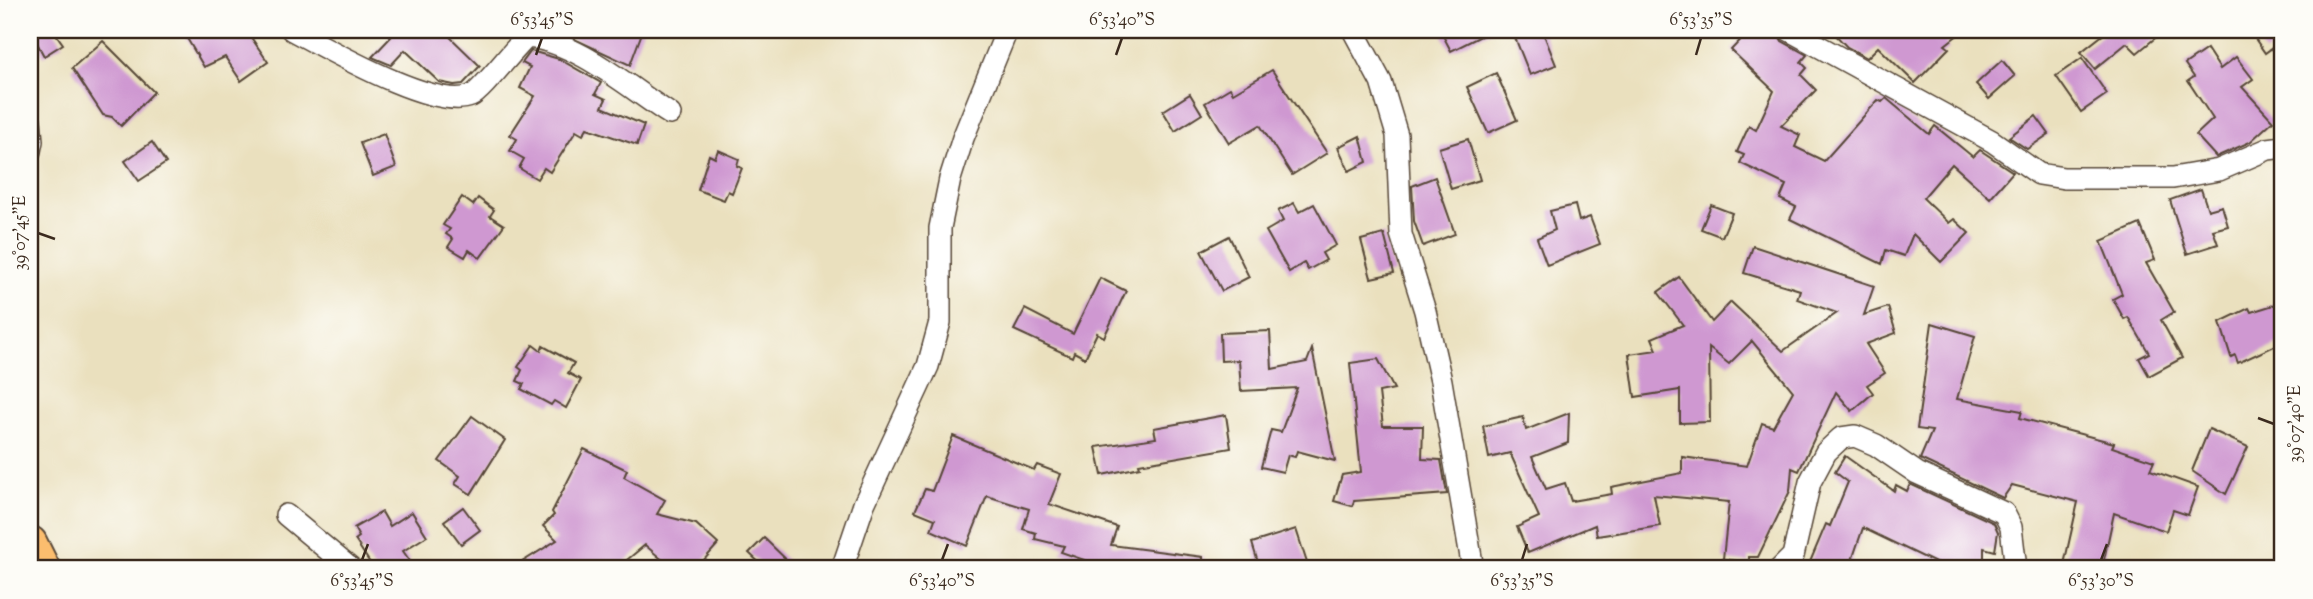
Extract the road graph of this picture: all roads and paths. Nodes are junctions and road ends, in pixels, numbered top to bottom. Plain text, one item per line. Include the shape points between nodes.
1 (292, 30) edge
2 (1007, 30) edge
3 (1353, 30) edge
4 (1789, 30) edge
5 (670, 114) dead end
6 (30, 121) edge
7 (2281, 144) edge
8 (30, 151) edge
9 (286, 515) dead end
10 (30, 543) edge
11 (43, 569) edge
12 (351, 569) edge
13 (842, 569) edge
14 (1473, 569) edge
15 (1780, 569) edge
16 (2016, 569) edge

1 - 5 street via 387,78 457,99 474,95 527,37 542,38 573,50
2 - 13 street via 950,179 940,228 940,322 928,366 864,504
3 - 14 street via 1381,82 1397,135 1401,234 1441,381
4 - 7 street via 1992,141 2039,174 2076,179 2173,178 2218,170
6 - 8 street
9 - 12 street
10 - 11 main road
15 - 16 street via 1793,556 1810,482 1826,452 1841,438 1855,436 1917,473 2004,513 2011,527

